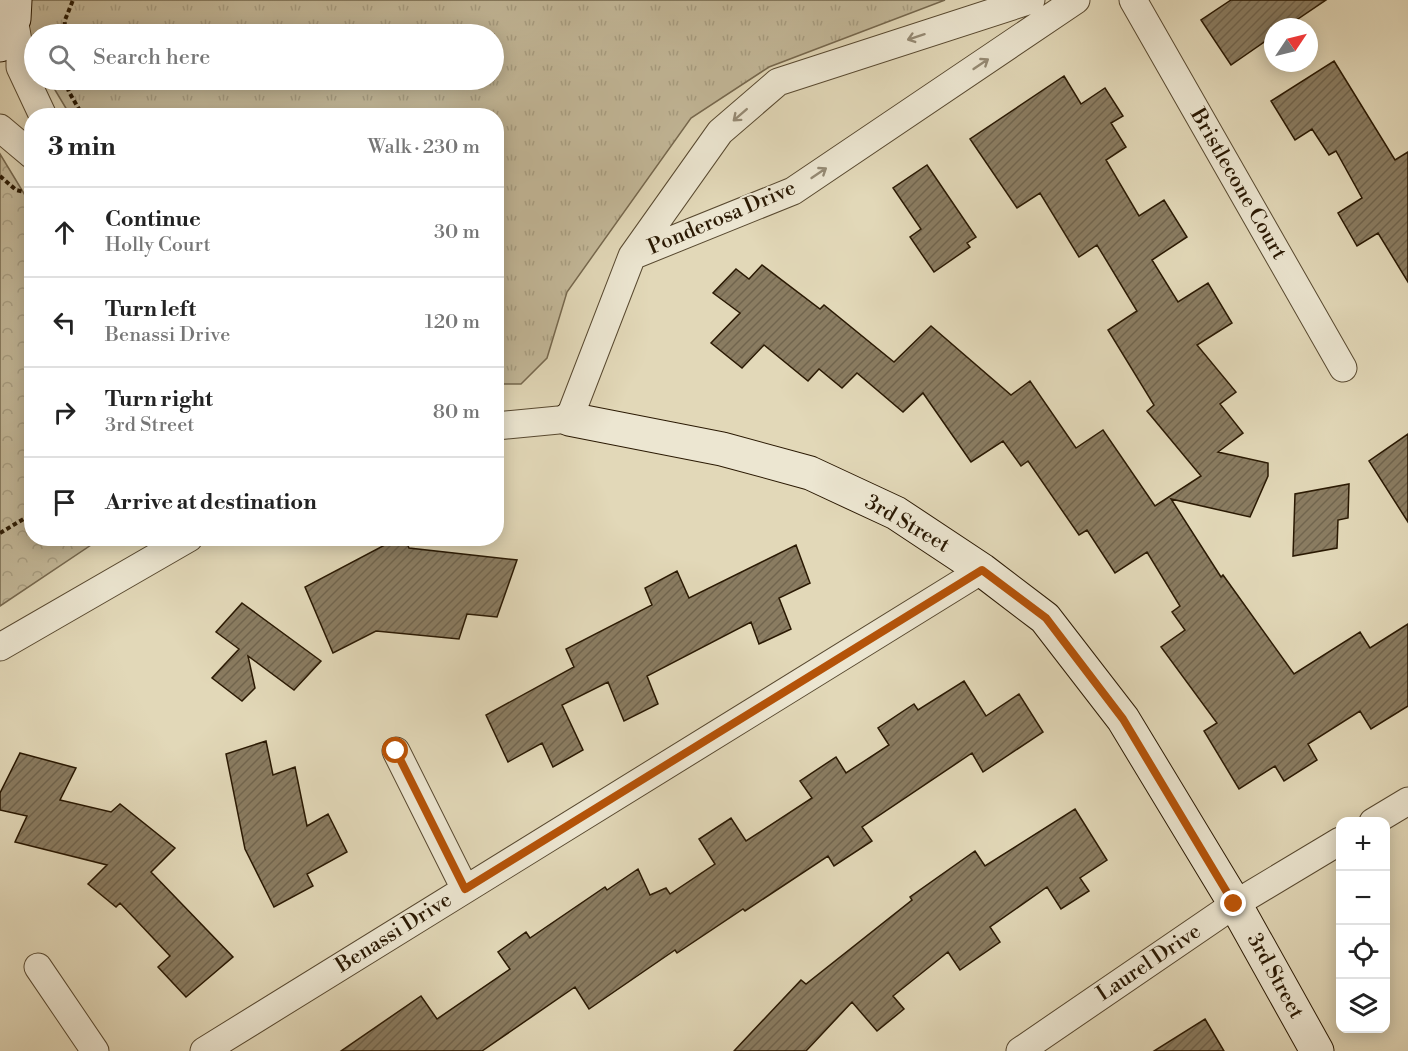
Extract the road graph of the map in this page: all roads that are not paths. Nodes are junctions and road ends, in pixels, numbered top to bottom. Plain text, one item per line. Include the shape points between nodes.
1 (1031, 0) edge
2 (1076, 0) edge
3 (1133, 0) edge
4 (10, 22) edge
5 (24, 76) edge
6 (31, 90) edge
7 (39, 108) edge
8 (0, 128) edge
9 (24, 148) edge
10 (632, 256) junction
11 (1343, 368) dead end
12 (569, 419) junction
13 (504, 425) edge
14 (175, 546) edge
15 (982, 570) junction
16 (0, 647) edge
17 (396, 751) dead end
18 (1408, 801) edge
19 (1381, 817) edge
20 (1336, 844) edge
21 (465, 889) junction
22 (1234, 904) junction
23 (38, 967) dead end
24 (95, 1051) edge
25 (204, 1051) edge
26 (1020, 1051) edge
27 (1317, 1051) edge

1 -> 10 street via 778,82 720,132
10 -> 2 street, Ponderosa Drive via 793,191
3 - 11 street, Bristlecone Court
4 - 5 street
6 - 7 street
8 - 9 street
10 - 12 street, Ponderosa Drive
12 - 13 street
12 - 15 street, 3rd Street via 722,449 810,473 896,513
14 - 16 street
15 - 21 street, Benassi Drive
15 - 22 street, 3rd Street via 1046,618 1123,719
17 - 21 street
18 - 19 street
20 - 22 street, Laurel Drive
21 - 25 street, Benassi Drive
22 - 26 street, Laurel Drive
22 - 27 street, 3rd Street
23 - 24 street

